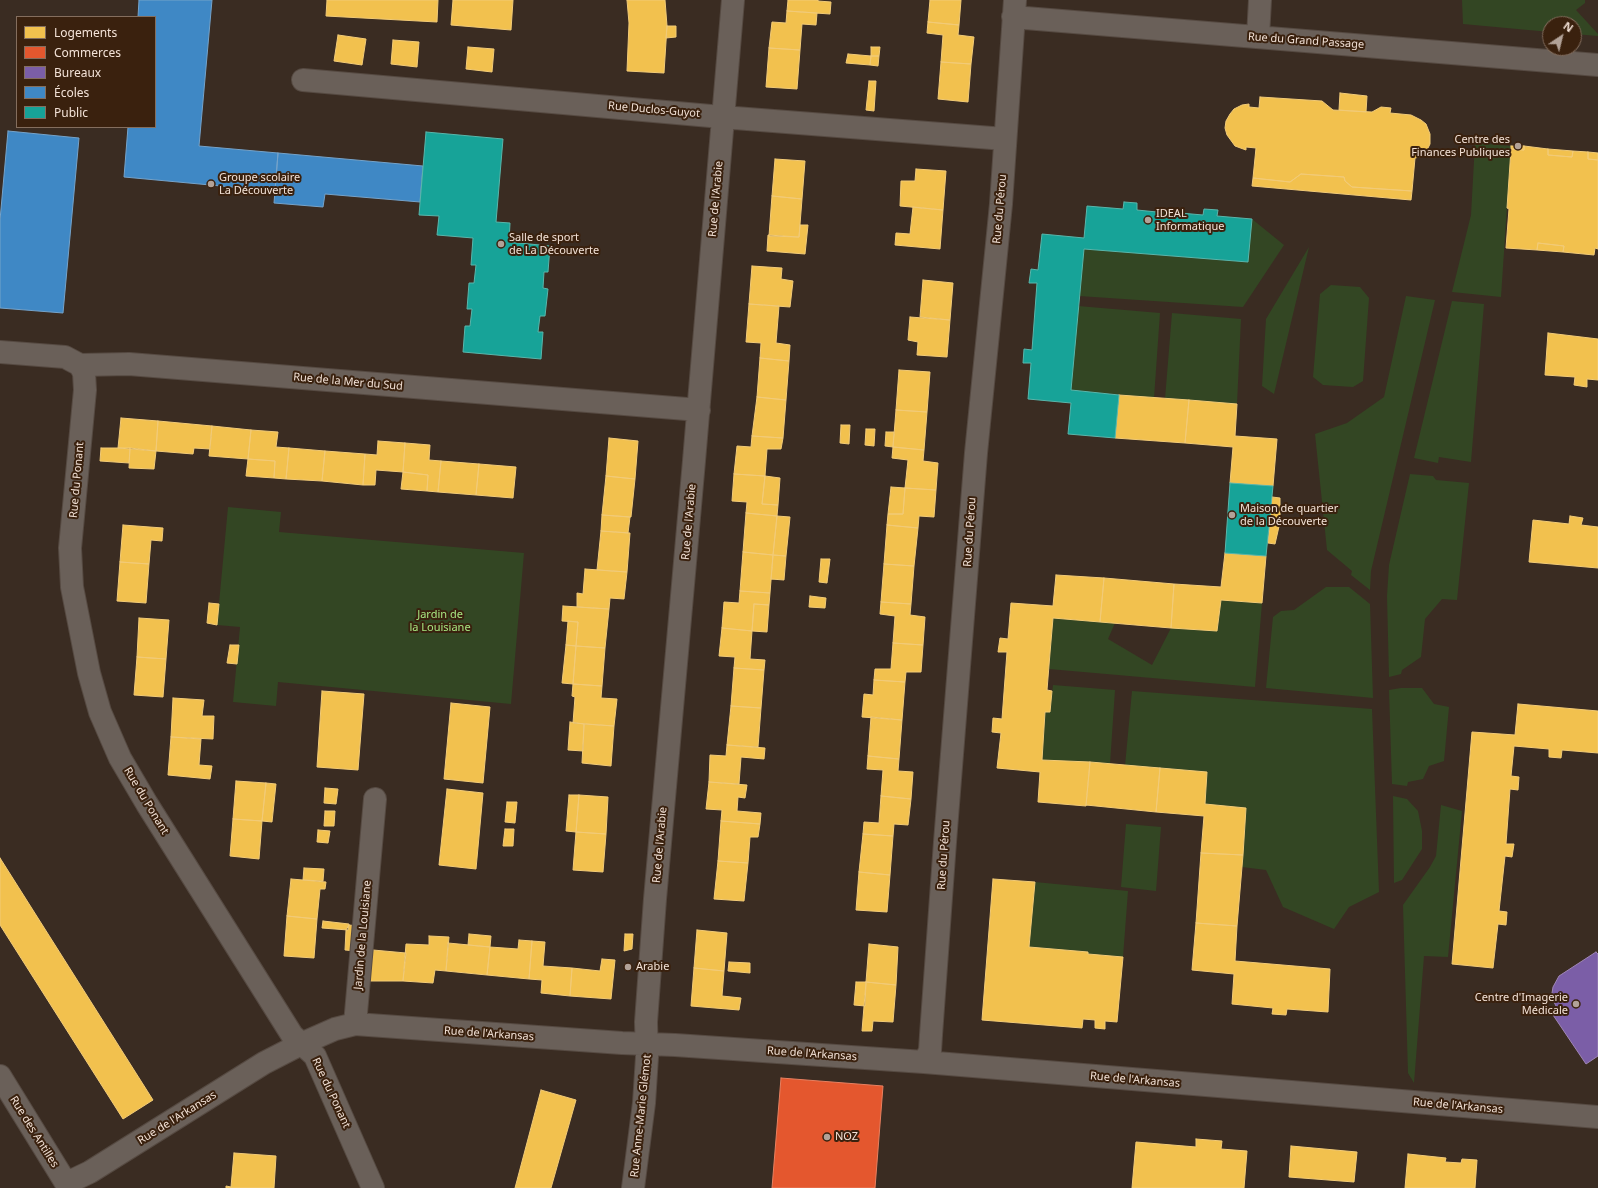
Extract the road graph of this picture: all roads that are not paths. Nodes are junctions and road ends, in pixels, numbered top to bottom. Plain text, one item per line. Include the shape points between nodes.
1 (732, 0) edge
2 (1260, 0) edge
3 (1014, 8) edge
4 (1258, 37) junction
5 (1598, 65) edge
6 (303, 80) dead end
7 (722, 117) junction
8 (1005, 139) junction
9 (0, 352) edge
10 (80, 365) junction
11 (698, 410) junction
12 (376, 799) dead end
13 (355, 1024) junction
14 (301, 1044) junction
15 (647, 1044) junction
16 (924, 1062) junction
17 (0, 1076) edge
18 (1598, 1117) edge
19 (68, 1186) edge
20 (373, 1188) edge
21 (633, 1188) edge

1 - 7 street, Rue de l'Arabie
2 - 4 street
3 - 4 street, Rue du Grand Passage
3 - 8 street, Rue du Pérou
4 - 5 street, Rue du Grand Passage
6 - 7 street, Rue Duclos-Guyot
7 - 8 street, Rue Duclos-Guyot
7 - 11 street, Rue de l'Arabie
8 - 16 street, Rue du Pérou via 976,453 930,1051
9 - 10 street, Rue de la Mer du Sud via 65,357
10 - 11 street, Rue de la Mer du Sud via 128,364
10 - 14 street, Rue du Ponant via 84,373 85,390 70,548 72,587 89,673 100,712 120,758 147,804 292,1035
11 - 15 street, Rue de l'Arabie via 655,899 646,1022
12 - 13 street, Jardin de la Louisiane
13 - 14 street, Rue de l'Arkansas via 335,1029
13 - 15 street, Rue de l'Arkansas
14 - 19 street, Rue de l'Arkansas via 264,1063
14 - 20 street, Rue du Ponant via 316,1056
15 - 16 street, Rue de l'Arkansas
15 - 21 street, Rue Anne-Marie Glémot via 644,1103
16 - 18 street, Rue de l'Arkansas
17 - 19 street, Rue des Antilles

